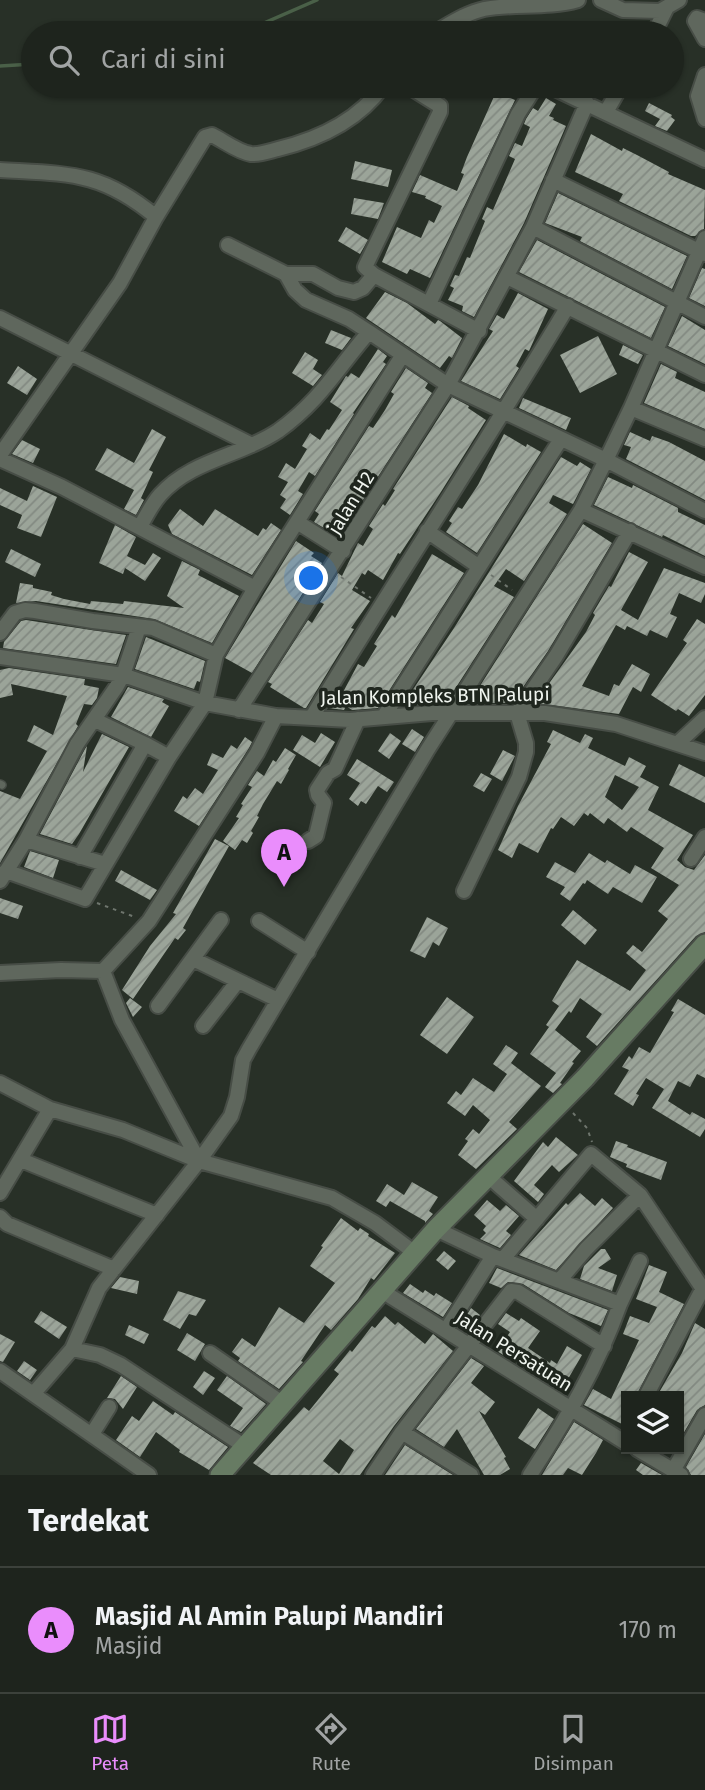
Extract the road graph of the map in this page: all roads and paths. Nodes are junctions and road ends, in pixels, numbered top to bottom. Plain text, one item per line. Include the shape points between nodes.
1 (578, 0) edge
2 (601, 0) edge
3 (678, 0) edge
4 (666, 9) junction
5 (456, 21) edge
6 (660, 21) edge
7 (705, 21) edge
8 (705, 39) edge
9 (705, 75) edge
10 (372, 98) edge
11 (430, 98) edge
12 (528, 98) edge
13 (576, 98) edge
14 (614, 98) edge
15 (587, 103) junction
16 (606, 112) junction
17 (705, 119) edge
18 (705, 160) edge
19 (0, 170) edge
20 (553, 180) junction
21 (156, 217) junction
22 (533, 227) junction
23 (229, 244) dead end
24 (703, 248) edge
25 (286, 275) junction
26 (374, 275) junction
27 (507, 277) junction
28 (678, 303) junction
29 (429, 304) junction
30 (568, 306) junction
31 (705, 317) edge
32 (0, 318) edge
33 (479, 331) junction
34 (369, 332) junction
35 (657, 351) junction
36 (71, 354) junction
37 (402, 356) junction
38 (705, 375) edge
39 (448, 385) junction
40 (631, 408) junction
41 (504, 414) junction
42 (561, 439) junction
43 (705, 439) edge
44 (252, 445) junction
45 (0, 457) edge
46 (606, 460) junction
47 (581, 510) junction
48 (705, 511) edge
49 (297, 522) junction
50 (139, 527) junction
51 (427, 531) junction
52 (630, 531) junction
53 (343, 551) junction
54 (478, 566) junction
55 (705, 567) edge
56 (331, 570) junction
57 (255, 588) junction
58 (524, 598) junction
59 (381, 604) junction
60 (139, 627) junction
61 (0, 633) edge
62 (216, 655) junction
63 (0, 657) edge
64 (123, 675) junction
65 (205, 703) junction
66 (239, 710) junction
67 (450, 713) junction
68 (517, 713) junction
69 (276, 716) junction
70 (384, 716) junction
71 (312, 717) junction
72 (705, 718) edge
73 (358, 719) junction
74 (95, 720) junction
75 (145, 744) junction
76 (677, 744) junction
77 (705, 753) edge
78 (169, 757) junction
79 (705, 837) edge
80 (26, 840) junction
81 (308, 841) dead end
82 (80, 857) junction
83 (691, 859) dead end
84 (105, 864) junction
85 (3, 876) edge
86 (464, 891) dead end
87 (85, 899) junction
88 (221, 920) dead end
89 (149, 921) junction
90 (259, 921) dead end
91 (705, 944) edge
92 (308, 952) junction
93 (193, 959) junction
94 (103, 971) junction
95 (0, 973) edge
96 (238, 981) junction
97 (278, 1000) junction
98 (158, 1006) dead end
99 (203, 1026) dead end
100 (0, 1083) edge
101 (561, 1102) junction
102 (50, 1109) junction
103 (591, 1154) junction
104 (21, 1160) junction
105 (199, 1161) junction
106 (488, 1176) junction
107 (0, 1193) edge
108 (640, 1195) junction
109 (157, 1215) junction
110 (0, 1217) edge
111 (537, 1219) junction
112 (436, 1229) junction
113 (415, 1253) junction
114 (498, 1257) junction
115 (640, 1261) dead end
116 (114, 1269) junction
117 (559, 1281) junction
118 (383, 1291) junction
119 (703, 1291) edge
120 (620, 1304) junction
121 (446, 1330) junction
122 (470, 1344) junction
123 (604, 1346) junction
124 (72, 1349) junction
125 (210, 1353) dead end
126 (0, 1371) edge
127 (649, 1391) edge
128 (34, 1393) junction
129 (282, 1402) junction
130 (109, 1407) dead end
131 (572, 1410) junction
132 (705, 1415) edge
133 (402, 1432) junction
134 (92, 1434) junction
135 (621, 1437) edge
136 (244, 1446) junction
137 (646, 1454) edge
138 (678, 1472) edge
139 (149, 1475) edge
140 (220, 1475) edge
141 (373, 1475) edge
142 (471, 1475) edge
143 (530, 1475) edge

1 - 5 street via 555,6 484,9
2 - 4 street via 623,10
3 - 4 street
4 - 6 street
7 - 8 street via 695,21
9 - 17 street via 698,96
10 - 21 street via 320,136 288,146 250,154 208,135
11 - 26 street via 440,112 365,267
12 - 29 street
13 - 15 street
14 - 16 street
15 - 16 street
15 - 20 street, jalan H2
16 - 18 street
19 - 21 street via 75,174 99,181 120,190
20 - 22 street, jalan H2
20 - 24 street
21 - 36 street via 120,283
22 - 27 street, jalan H2
22 - 28 street
23 - 25 street
24 - 28 street
25 - 26 street via 313,274 354,292
25 - 34 street via 306,300
26 - 29 street
27 - 30 street
27 - 33 street, jalan H2
28 - 31 street
28 - 35 street
29 - 33 street
30 - 35 street
30 - 41 street
32 - 36 street
33 - 39 street, jalan H2
34 - 37 street
34 - 44 street via 315,400
35 - 38 street
35 - 40 street
36 - 44 street
36 - 45 street
37 - 39 street
37 - 49 street
39 - 41 street
39 - 53 street, jalan H2
40 - 43 street
40 - 46 street
41 - 42 street
41 - 51 street
42 - 46 street
42 - 54 street
44 - 50 street via 173,483 159,495
45 - 50 street
46 - 47 street
46 - 48 street
47 - 52 street
47 - 58 street
49 - 53 street
49 - 57 street
50 - 57 street
51 - 54 street
51 - 59 street
52 - 55 street
52 - 68 street
53 - 56 street, jalan H2
54 - 58 path
54 - 70 street
56 - 59 path
56 - 66 street, jalan H2
57 - 62 street
58 - 67 street
59 - 71 street
60 - 61 street via 25,610 10,617
60 - 62 street via 162,631
60 - 64 street
62 - 65 street
63 - 64 street, Jalan Kompleks BTN Palupi
64 - 65 street, Jalan Kompleks BTN Palupi
64 - 74 street
65 - 66 street, Jalan Kompleks BTN Palupi
65 - 78 street
66 - 69 street, Jalan Kompleks BTN Palupi
67 - 68 street, Jalan Kompleks BTN Palupi
67 - 70 street, Jalan Kompleks BTN Palupi
67 - 92 street
68 - 76 street, Jalan Kompleks BTN Palupi via 583,717
68 - 86 street via 526,752 519,778
69 - 71 street, Jalan Kompleks BTN Palupi
69 - 89 street
70 - 73 street, Jalan Kompleks BTN Palupi
71 - 73 street, Jalan Kompleks BTN Palupi
72 - 76 street
73 - 81 street via 335,769 317,790 324,806 316,836
74 - 75 street
74 - 80 street via 77,744
75 - 78 street
75 - 82 street
76 - 77 street, Jalan Kompleks BTN Palupi
78 - 84 street
79 - 83 street
80 - 82 street
80 - 85 street
82 - 84 street
84 - 87 street
85 - 87 street
87 - 89 path
88 - 93 street
89 - 94 street
90 - 92 street
91 - 101 main road
92 - 97 street
93 - 96 street
93 - 98 street
94 - 95 street
94 - 105 street via 122,1020
96 - 97 street
96 - 99 street
97 - 105 street via 243,1060 231,1116
100 - 102 street
101 - 103 path via 591,1134
101 - 106 main road
102 - 104 street
102 - 105 street via 123,1130
103 - 108 street
103 - 111 street
104 - 107 street
104 - 109 street
105 - 109 street
105 - 113 street via 331,1198
106 - 111 street
106 - 112 main road
108 - 117 street
108 - 119 street
109 - 116 street
110 - 116 street
111 - 114 street
112 - 113 main road
112 - 114 street
113 - 118 main road
114 - 117 street
114 - 121 street
115 - 120 street
116 - 124 street via 99,1288
117 - 120 street
118 - 121 street, Jalan Persatuan
118 - 129 main road
119 - 127 street
120 - 123 street
121 - 122 street, Jalan Persatuan
122 - 123 street via 514,1290
122 - 131 street, Jalan Persatuan
122 - 133 street
123 - 131 street
124 - 128 street
124 - 136 street via 121,1365
125 - 129 street
126 - 128 street
128 - 134 street
129 - 136 main road
130 - 134 street
131 - 135 street, Jalan Persatuan
131 - 143 street
132 - 138 street
133 - 141 street
133 - 142 street
134 - 139 street
136 - 140 main road
137 - 138 street

